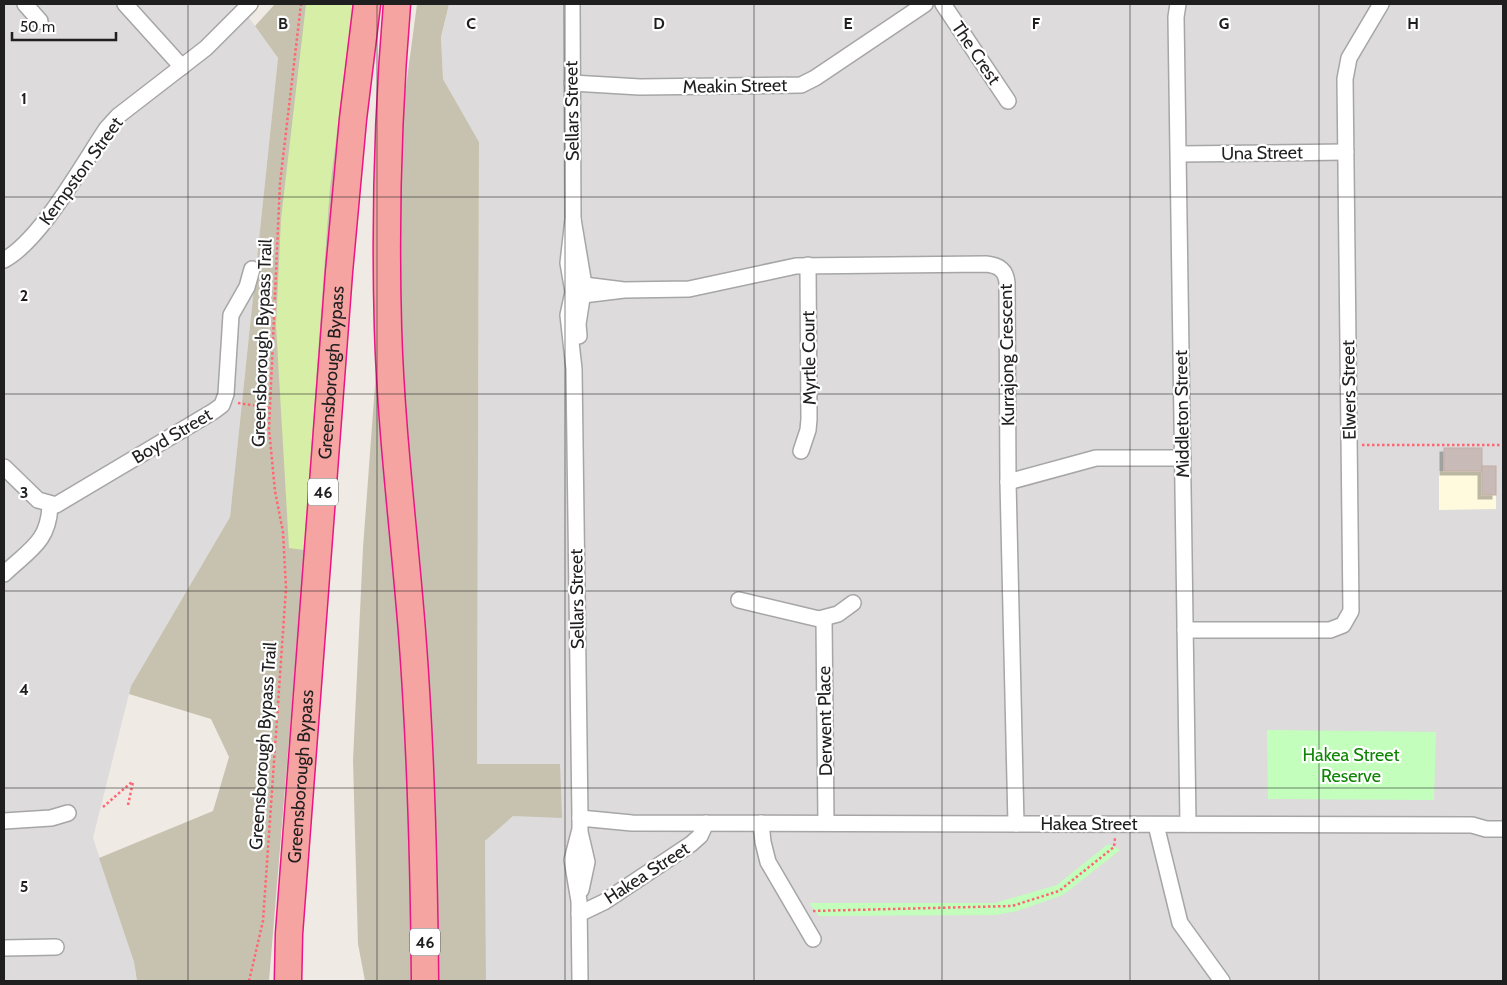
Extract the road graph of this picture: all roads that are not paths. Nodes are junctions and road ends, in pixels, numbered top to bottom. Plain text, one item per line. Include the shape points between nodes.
1 (125, 4) edge
2 (250, 4) edge
3 (367, 4) edge
4 (397, 4) edge
5 (572, 4) edge
6 (925, 4) edge
7 (943, 4) edge
8 (1178, 4) edge
9 (1381, 4) edge
10 (30, 5) edge
11 (40, 21) dead end
12 (182, 67) junction
13 (572, 88) junction
14 (1008, 101) dead end
15 (1346, 152) junction
16 (1179, 154) junction
17 (4, 260) edge
18 (808, 265) junction
19 (252, 269) dead end
20 (580, 290) junction
21 (801, 450) dead end
22 (1182, 458) junction
23 (4, 467) edge
24 (1008, 482) junction
25 (50, 505) junction
26 (4, 574) edge
27 (739, 600) dead end
28 (853, 604) dead end
29 (824, 619) junction
30 (1185, 630) junction
31 (68, 813) dead end
32 (1503, 818) edge
33 (4, 821) edge
34 (706, 823) junction
35 (761, 823) junction
36 (580, 824) junction
37 (826, 824) junction
38 (1016, 824) junction
39 (1188, 824) junction
40 (1156, 825) junction
41 (1472, 825) junction
42 (1503, 829) edge
43 (579, 908) junction
44 (813, 939) dead end
45 (4, 948) edge
46 (56, 948) dead end
47 (288, 981) edge
48 (425, 981) edge
49 (580, 981) edge
50 (1222, 981) edge

1 - 12 street
2 - 12 street, Kempston Street via 222,34
3 - 47 highway, Greensborough Bypass / 46 via 334,329
4 - 48 highway, 46 via 390,121 388,328 418,713
5 - 13 street, Sellars Street
6 - 13 street, Meakin Street via 800,85
7 - 14 street, The Crest
8 - 16 street, Middleton Street
9 - 15 street, Elwers Street via 1346,64
10 - 11 street
12 - 17 street, Kempston Street via 118,116 35,234
13 - 20 street, Sellars Street via 573,219 568,263
15 - 16 street, Una Street
15 - 30 street, Elwers Street via 1351,611 1343,625 1330,630
16 - 22 street, Middleton Street
18 - 20 street, Kurrajong Crescent via 689,289
18 - 21 street, Myrtle Court via 809,419
18 - 24 street, Kurrajong Crescent via 986,264 1004,271 1007,283
19 - 25 street, Boyd Street via 247,287 231,315 224,402 62,503
20 - 36 street, Sellars Street via 568,315 574,369
22 - 24 street via 1096,458
22 - 30 street, Middleton Street
23 - 25 street via 38,500
24 - 38 street, Kurrajong Crescent
25 - 26 street via 50,520 45,534
27 - 29 street
28 - 29 street
29 - 37 street, Derwent Place
30 - 39 street, Middleton Street
31 - 33 street via 51,818
32 - 41 street, Hakea Street
34 - 35 street, Hakea Street
34 - 36 street, Hakea Street
34 - 43 street, Hakea Street via 700,836 691,844 604,902
35 - 37 street, Hakea Street
35 - 44 street via 768,862
36 - 43 street, Sellars Street via 572,860
37 - 38 street, Hakea Street
38 - 40 street, Hakea Street
39 - 40 street, Hakea Street
39 - 41 street, Hakea Street
40 - 50 street via 1180,923
41 - 42 street, Hakea Street
43 - 49 street, Sellars Street
45 - 46 street

